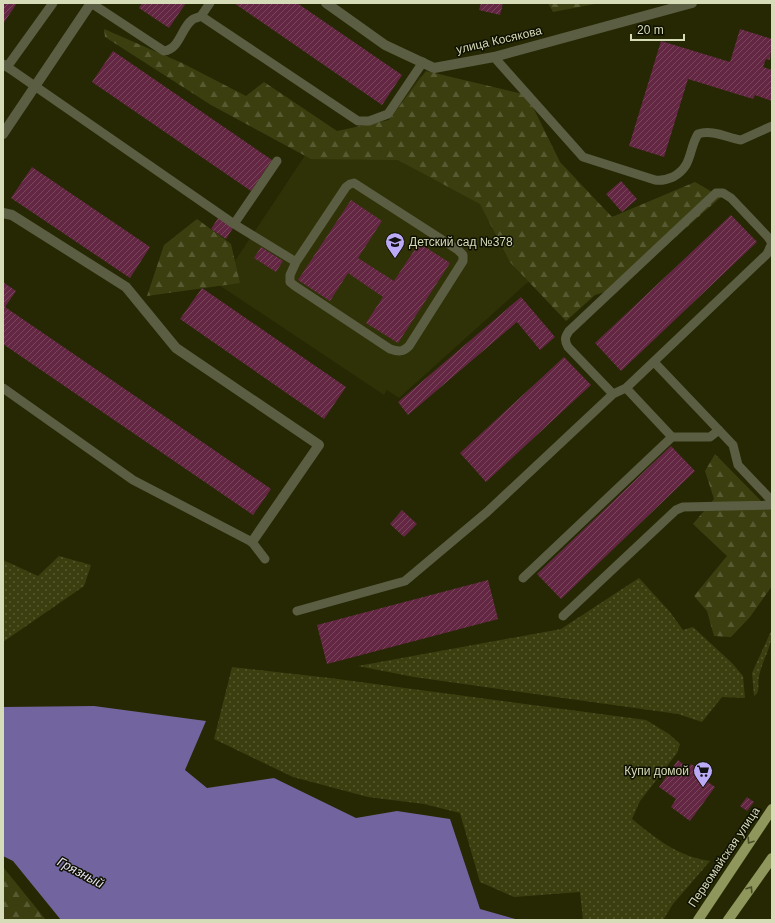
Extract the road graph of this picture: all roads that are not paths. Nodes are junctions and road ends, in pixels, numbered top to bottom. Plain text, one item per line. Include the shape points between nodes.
1 (53, 3) edge
2 (91, 3) edge
3 (210, 3) edge
4 (326, 3) edge
5 (692, 3) edge
6 (201, 16) junction
7 (494, 57) junction
8 (423, 62) junction
9 (5, 65) edge
10 (36, 86) junction
11 (772, 126) edge
12 (3, 134) edge
13 (277, 161) dead end
14 (3, 213) edge
15 (234, 224) junction
16 (772, 243) edge
17 (296, 262) junction
18 (654, 362) junction
19 (3, 388) edge
20 (626, 388) junction
21 (612, 394) junction
22 (719, 430) junction
23 (672, 437) junction
24 (772, 501) edge
25 (772, 505) edge
26 (252, 542) junction
27 (265, 559) dead end
28 (523, 578) dead end
29 (297, 611) dead end
30 (564, 616) dead end
31 (772, 809) edge
32 (772, 858) edge
33 (698, 920) edge
34 (728, 920) edge

1 - 9 lane
2 - 6 lane via 164,51 173,47 191,20
2 - 10 street
3 - 6 lane
4 - 8 street, улица Косякова via 386,45
5 - 7 street, улица Косякова
6 - 8 lane via 358,121 369,121 388,114
7 - 8 street, улица Косякова via 434,68
7 - 11 lane via 583,157 655,180 668,180 684,170 698,134 704,131 741,140
9 - 10 lane
10 - 12 street
10 - 15 lane
13 - 15 lane
14 - 26 street via 12,215 126,287 176,348 319,445
15 - 17 lane
16 - 18 lane via 767,254
16 - 21 lane via 731,198 716,193 705,202 566,336 565,342 568,347
17 - 17 lane via 290,275 290,282 398,352 409,346 463,261 463,255 354,183 346,187
18 - 20 lane
18 - 22 lane
19 - 26 lane via 134,480
20 - 21 lane
20 - 23 lane
21 - 29 lane via 487,512 405,581
22 - 23 lane via 704,438
22 - 24 lane via 733,445 738,465
23 - 28 lane
25 - 30 lane via 683,507 676,510
26 - 27 lane
31 -> 33 main road, Первомайская улица
34 -> 32 main road

